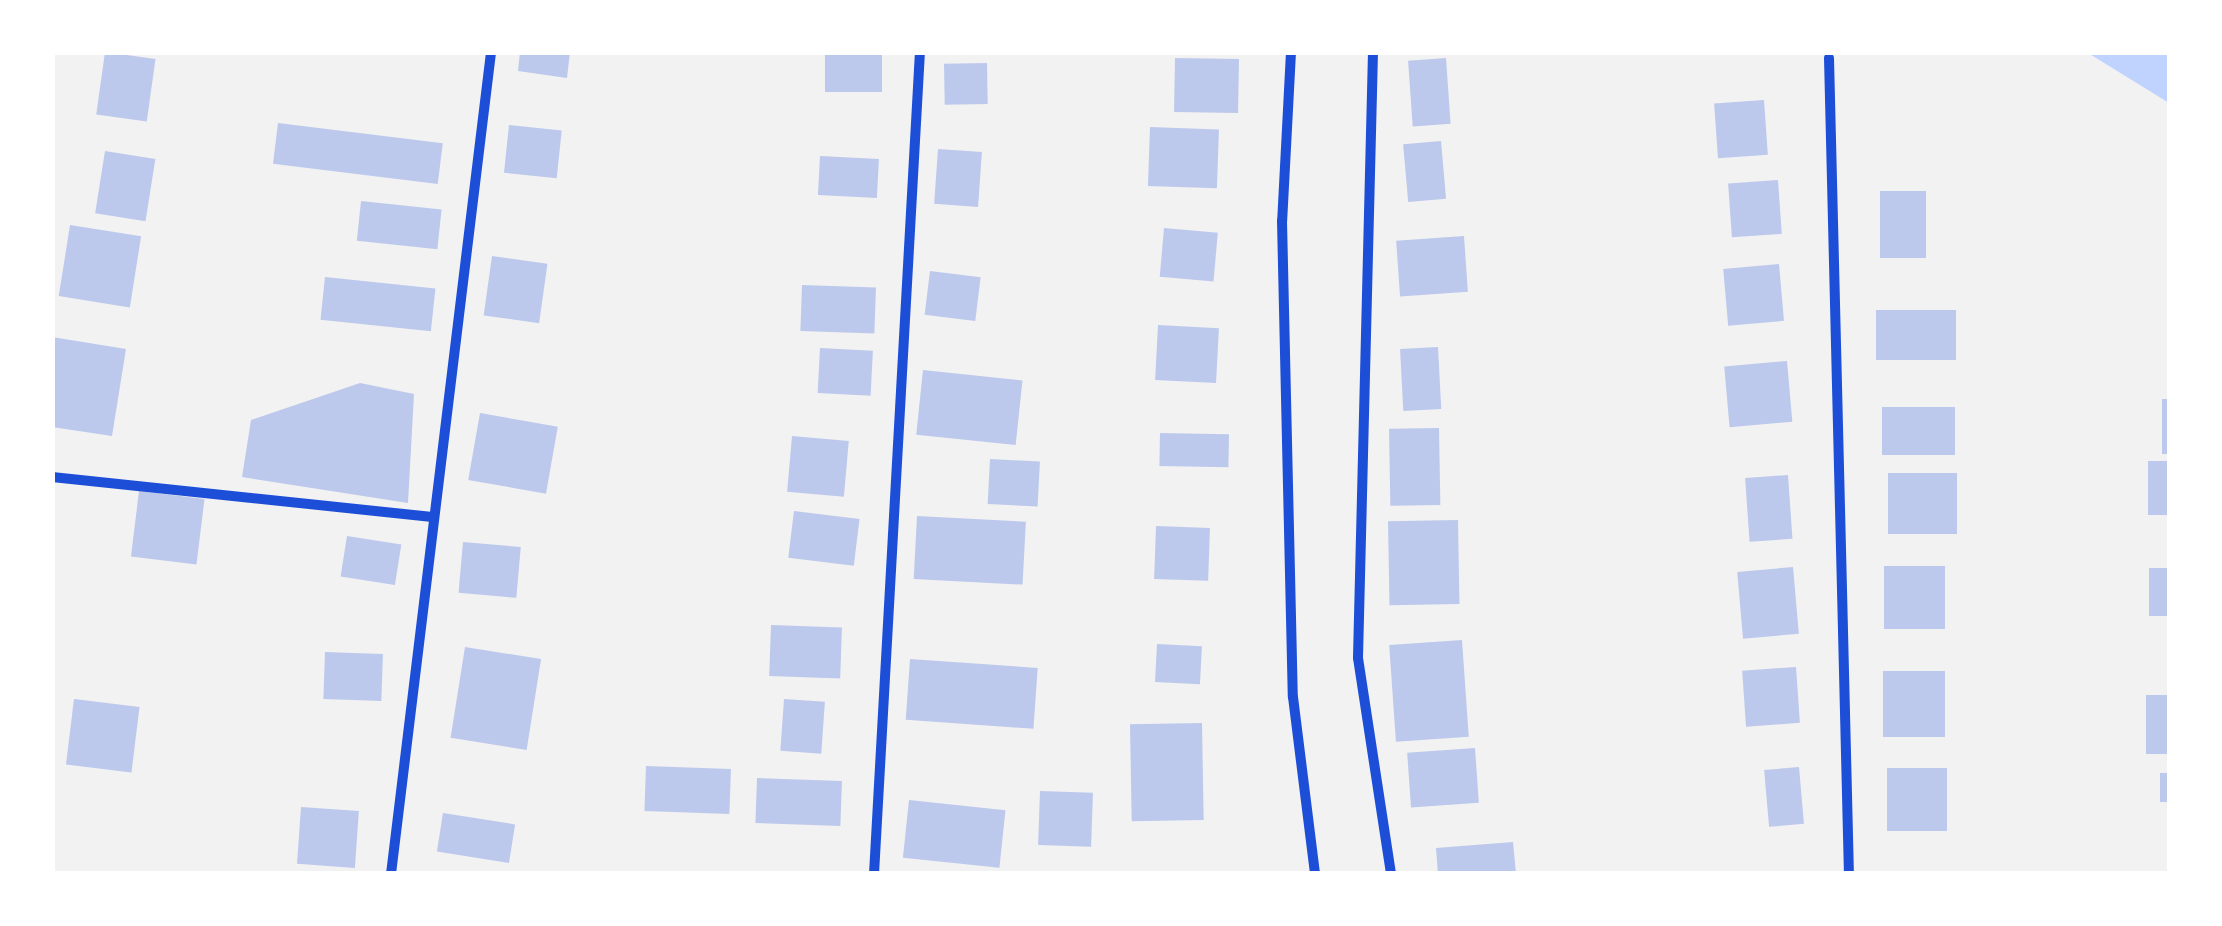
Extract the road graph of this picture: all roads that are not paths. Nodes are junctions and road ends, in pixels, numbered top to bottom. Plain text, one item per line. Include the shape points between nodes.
1 (491, 52) edge
2 (920, 52) edge
3 (1291, 52) edge
4 (1373, 52) edge
5 (1829, 58) dead end
6 (52, 477) edge
7 (430, 517) junction
8 (390, 874) edge
9 (874, 874) edge
10 (1315, 874) edge
11 (1391, 874) edge
12 (1849, 874) edge

1 - 7 street
2 - 9 street
3 - 10 street via 1282,221 1294,696
4 - 11 street via 1358,658
5 - 12 street
6 - 7 street
7 - 8 street

